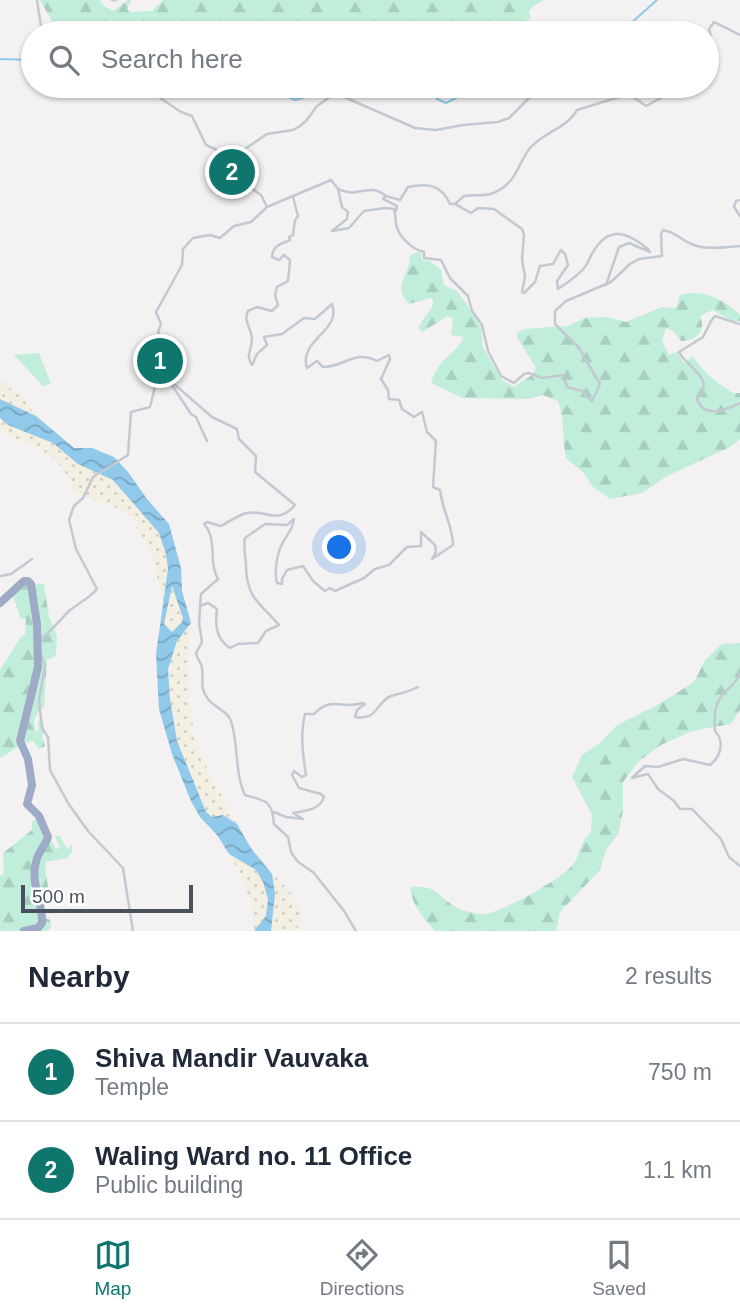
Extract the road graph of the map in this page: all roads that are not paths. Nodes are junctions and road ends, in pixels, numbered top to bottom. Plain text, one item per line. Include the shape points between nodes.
1 (37, 0) edge
2 (40, 21) edge
3 (719, 25) edge
4 (740, 35) edge
5 (160, 98) edge
6 (328, 98) edge
7 (346, 98) edge
8 (529, 98) edge
9 (612, 98) edge
10 (636, 98) edge
11 (661, 98) edge
12 (227, 161) junction
13 (338, 190) junction
14 (386, 196) junction
15 (293, 197) junction
16 (740, 201) edge
17 (455, 204) junction
18 (267, 207) junction
19 (396, 213) junction
20 (740, 216) edge
21 (740, 246) edge
22 (606, 285) junction
23 (740, 324) edge
24 (161, 338) junction
25 (160, 367) junction
26 (740, 403) edge
27 (207, 440) dead end
28 (32, 559) dead end
29 (0, 576) edge
30 (0, 603) edge
31 (200, 606) junction
32 (38, 645) junction
33 (740, 674) edge
34 (418, 687) dead end
35 (274, 811) junction
36 (740, 866) edge
37 (24, 931) edge
38 (132, 931) edge
39 (356, 931) edge

1 - 2 street
3 - 4 street
5 - 12 street via 192,116 206,145
6 - 12 street via 293,130 267,134
7 - 8 street via 415,128 436,130 498,122 509,118
9 - 17 street via 577,110 570,123 528,150 515,176 501,189 489,195 464,196
10 - 11 street via 646,106
12 - 18 street
13 - 14 street via 353,194 370,188
13 - 15 street via 331,180
13 - 19 street via 347,219 332,231 349,228 364,211 385,208
14 - 17 street via 400,200 410,186 434,186
14 - 19 street via 383,200 397,206
15 - 18 street
15 - 31 street via 298,216 293,234 272,254 290,260 288,281 277,287 278,305 272,312 257,307 248,311 250,362 253,365 267,345 264,337 282,334 303,318 315,319 332,304 329,326 306,351 307,368 317,361 323,367 337,367 355,357 377,361 389,355 381,379 389,399 399,401 414,418 422,412 427,432 436,441 433,487 440,490 453,545 432,559 435,545 421,532 421,546 407,547 389,565 342,589 325,591 303,566 287,570 282,584 277,583 281,545 294,519 287,525 265,524 245,538 246,579 260,606 279,625 266,631 258,643 230,648 218,636 217,609 208,603
16 - 20 street via 734,207
17 - 22 street via 471,212 494,209 522,229 524,293 535,282 540,266 553,264 561,250 568,265 557,281 558,289 581,271 608,235 618,233 649,249 629,243 619,247
18 - 24 street via 224,236 193,238 183,249 182,265 156,312
19 - 22 street via 403,238 425,252 424,258 441,260 450,278 468,296 488,351 502,376 514,383 530,373 542,378 563,375 567,387 595,399 599,382 585,355 559,331 554,318 566,301
21 - 22 street via 695,246 673,231 663,230 662,256 639,259
23 - 26 street via 715,316 703,337 679,352 704,383 699,405 715,412
24 - 25 street via 153,350
24 - 31 street via 177,372 174,384 212,417 237,429 239,439 256,456 255,472 295,505 277,516 244,513 221,526 205,524 218,579 201,594
25 - 27 street via 191,414 197,416
25 - 32 street via 150,407 131,412 128,455 93,477 69,520 76,549 96,592 73,608
28 - 29 street
30 - 32 highway via 21,583 30,582
31 - 35 street via 202,642 197,653 202,687 209,701 231,719 245,795 264,800
32 - 37 highway via 38,667 20,741 32,785 27,804 40,816 48,836 35,868 42,923
32 - 38 street via 45,665 39,701 50,770 88,831 123,868
33 - 36 street via 714,711 721,753 717,760 710,765 683,760 645,766 632,778 648,774 680,809 692,808
34 - 35 street via 385,700 368,716 355,717 363,703 349,706 339,702 304,714 306,775 294,771 292,775 299,788 324,797 316,808 293,813 303,819
35 - 39 street via 274,824 288,837 297,861 314,873

